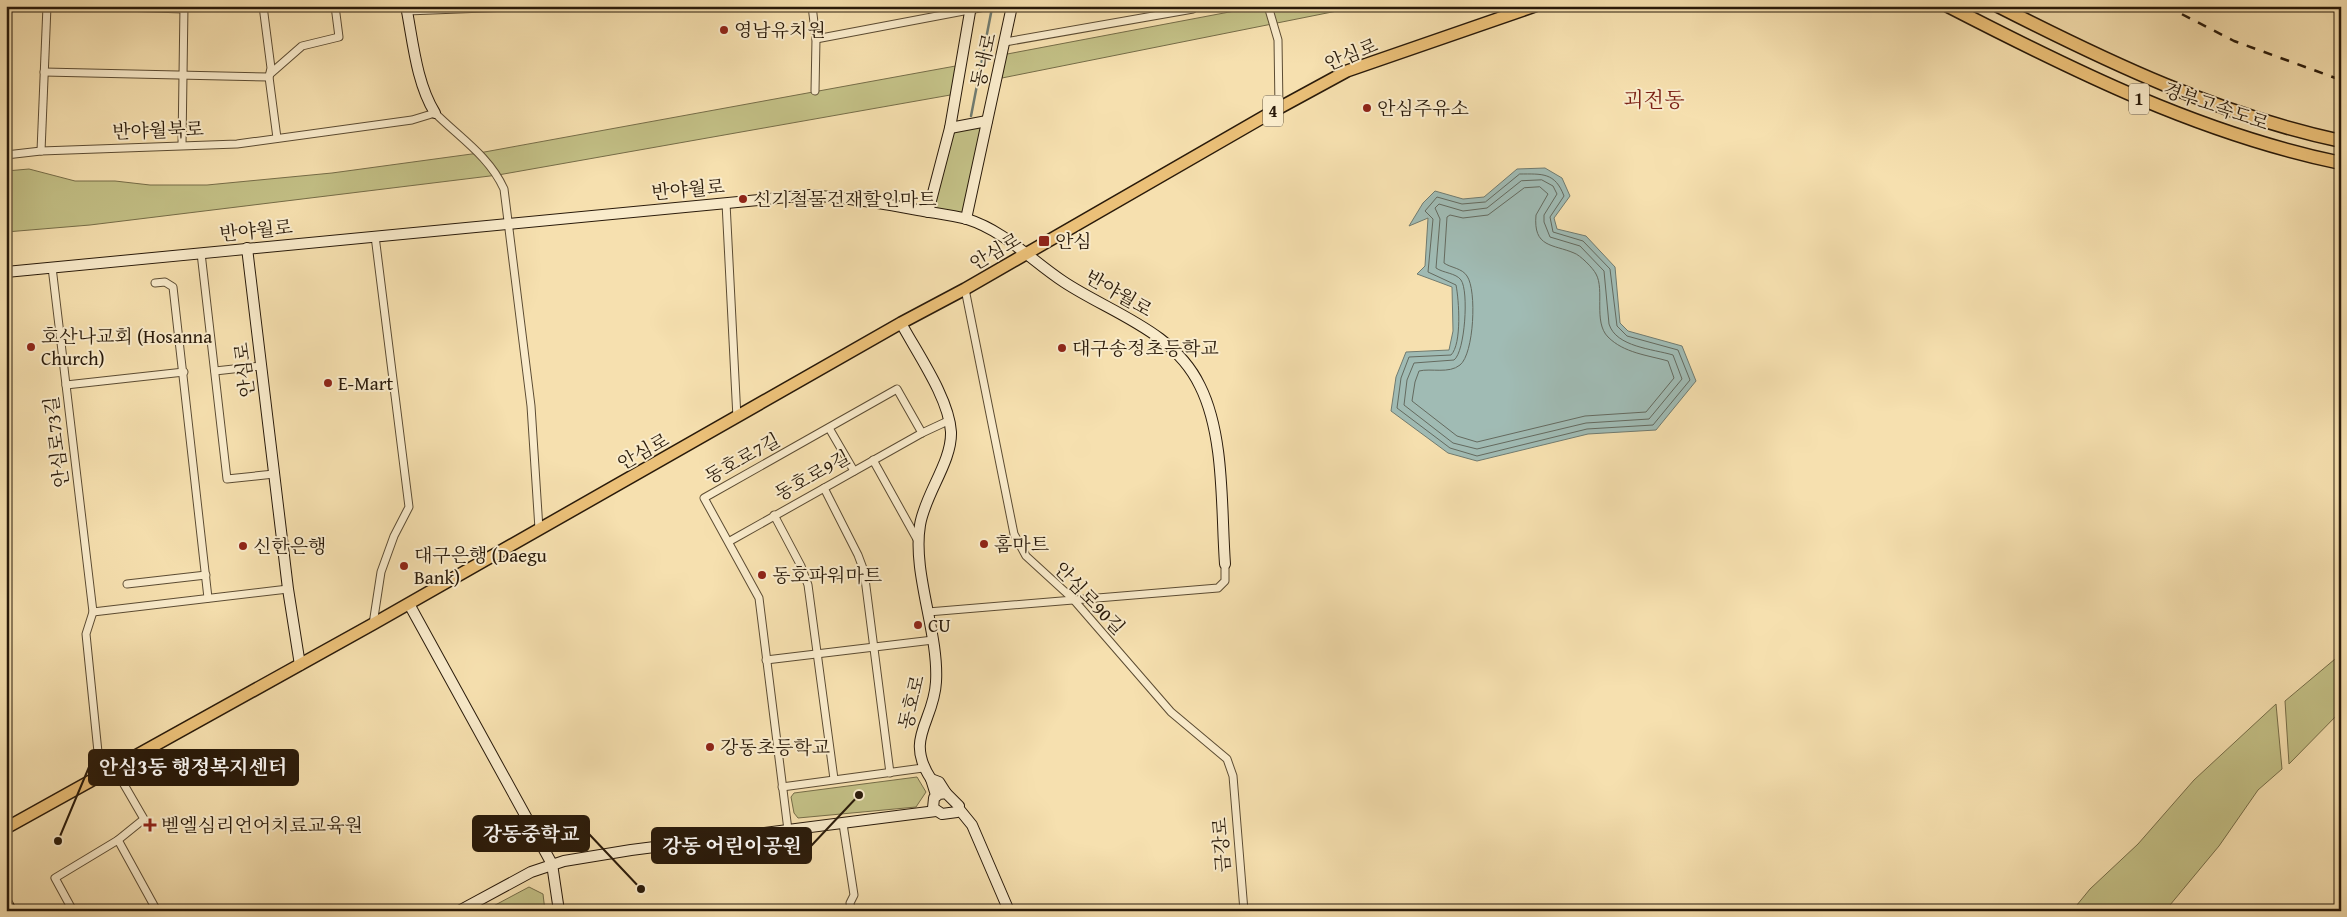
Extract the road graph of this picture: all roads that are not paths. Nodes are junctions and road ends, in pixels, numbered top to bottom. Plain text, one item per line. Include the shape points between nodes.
1 (47, 6) edge
2 (90, 6) edge
3 (263, 6) edge
4 (334, 6) edge
5 (538, 6) edge
6 (812, 6) edge
7 (990, 6) edge
8 (1012, 6) edge
9 (1195, 6) edge
10 (1268, 6) edge
11 (1535, 6) edge
12 (1948, 6) edge
13 (1998, 6) edge
14 (2285, 6) edge
15 (2323, 6) edge
16 (184, 7) edge
17 (406, 8) edge
18 (434, 8) edge
19 (971, 8) edge
20 (816, 39) junction
21 (1005, 42) junction
22 (44, 72) junction
23 (183, 75) junction
24 (269, 76) junction
25 (815, 92) dead end
26 (1279, 108) junction
27 (435, 113) junction
28 (987, 120) junction
29 (950, 128) junction
30 (276, 138) junction
31 (2341, 141) edge
32 (182, 144) junction
33 (41, 151) junction
34 (6, 155) edge
35 (2341, 163) edge
36 (726, 203) junction
37 (928, 212) junction
38 (966, 219) junction
39 (509, 224) junction
40 (375, 236) junction
41 (247, 248) junction
42 (1027, 252) junction
43 (201, 253) junction
44 (52, 268) junction
45 (6, 272) edge
46 (155, 283) dead end
47 (965, 289) junction
48 (901, 323) junction
49 (261, 366) junction
50 (215, 371) junction
51 (184, 372) junction
52 (66, 385) junction
53 (737, 418) junction
54 (950, 420) junction
55 (829, 428) junction
56 (922, 432) junction
57 (873, 460) junction
58 (854, 471) junction
59 (274, 474) junction
60 (824, 488) junction
61 (774, 515) junction
62 (539, 529) junction
63 (730, 541) junction
64 (918, 542) junction
65 (1225, 564) joint
66 (206, 575) junction
67 (127, 584) dead end
68 (288, 589) junction
69 (208, 598) junction
70 (1073, 599) junction
71 (409, 604) junction
72 (93, 612) junction
73 (928, 612) junction
74 (373, 624) junction
75 (932, 640) junction
76 (874, 647) junction
77 (819, 655) junction
78 (766, 660) junction
79 (300, 665) junction
80 (923, 768) junction
81 (110, 771) junction
82 (890, 773) junction
83 (1233, 776) joint
84 (834, 779) junction
85 (782, 787) junction
86 (941, 794) junction
87 (959, 810) junction
88 (936, 811) junction
89 (843, 824) junction
90 (6, 828) edge
91 (788, 830) junction
92 (118, 840) junction
93 (552, 864) junction
94 (6, 901) edge
95 (11, 911) edge
96 (73, 911) edge
97 (157, 911) edge
98 (459, 911) edge
99 (559, 911) edge
100 (851, 911) edge
101 (1008, 911) edge
102 (1244, 911) edge

1 - 22 street
2 - 16 street
3 - 24 street via 271,68
4 - 24 street via 339,37 302,46
5 - 18 street
6 - 20 street
7 - 19 street
8 - 21 street, 동내로
9 - 21 street
10 - 26 street via 1278,40
11 - 26 main road, 안심로 / 4 via 1347,71
12 - 35 highway, 경부고속도로 / 1 via 2057,62 2172,112 2242,138
13 - 31 highway, 경부고속도로 / 1 via 2087,51 2190,95 2239,113
14 - 15 street
16 - 23 street
17 - 18 street
17 - 27 street via 423,87
19 - 20 street
19 - 29 street
20 - 25 street
21 - 28 street, 동내로
22 - 23 street
22 - 33 street
23 - 24 street
23 - 32 street
24 - 30 street
26 - 42 main road, 안심로 / 4
27 - 30 street, 반야월북로 via 412,120
27 - 39 street via 496,172 504,190
28 - 29 street
28 - 38 street, 동내로
29 - 37 street
30 - 32 street, 반야월북로 via 237,144
32 - 33 street, 반야월북로
33 - 34 street, 반야월북로
36 - 37 street, 반야월로 via 818,196 851,198
36 - 39 street, 반야월로
36 - 53 street
37 - 38 street, 반야월로
38 - 42 street, 반야월로 via 990,228
39 - 40 street, 반야월로
39 - 62 street via 530,406
40 - 41 street, 반야월로
40 - 74 street via 409,507 381,572
41 - 43 street, 반야월로
41 - 49 street, 안심로
42 - 47 main road, 안심로 / 4
42 - 65 street, 반야월로 via 1064,282 1152,332 1183,359 1196,379 1216,432
43 - 44 street, 반야월로
43 - 50 street
44 - 45 street, 반야월로
44 - 52 street, 안심로73길
46 - 51 street via 165,282 173,287
47 - 48 main road, 안심로 / 4
47 - 70 street, 안심로90길 via 1014,534 1026,556
48 - 53 main road, 안심로 / 4
48 - 54 street, 동호로 via 946,405
49 - 50 street
49 - 59 street, 안심로
50 - 59 street via 227,480
51 - 52 street
51 - 66 street
52 - 72 street, 안심로73길
53 - 62 main road, 안심로 / 4
54 - 56 street, 동호로9길
54 - 64 street, 동호로 via 948,454 924,510
55 - 56 street, 동호로7길 via 897,389
55 - 58 street
55 - 63 street, 동호로7길 via 704,498
56 - 57 street, 동호로9길
57 - 58 street, 동호로9길
57 - 64 street, 동호로
58 - 60 street, 동호로9길
59 - 68 street, 안심로
60 - 61 street, 동호로9길
60 - 76 street via 864,571
61 - 63 street
61 - 77 street, 동호로9길 via 808,586
62 - 71 main road, 안심로 / 4
63 - 78 street, 동호로7길 via 759,598
64 - 73 street, 동호로
65 - 70 street via 1225,581 1218,588
66 - 67 street
66 - 69 street
68 - 69 street
68 - 79 street, 안심로
69 - 72 street
70 - 73 street
70 - 83 street, 안심로90길 via 1171,712 1227,759
71 - 74 main road, 안심로 / 4
71 - 93 street
72 - 81 street, 안심로73길 via 86,634 98,752
73 - 75 street, 동호로
74 - 79 main road, 안심로 / 4
75 - 76 street
75 - 80 street, 동호로 via 936,684 919,740
76 - 77 street
76 - 82 street
77 - 78 street
77 - 84 street, 동호로9길
78 - 85 street, 동호로7길
79 - 81 main road, 안심로 / 4
80 - 82 street
80 - 86 street, 동호로 via 931,779 938,782
81 - 90 main road, 안심로 / 4
81 - 92 street, 안심로73길 via 144,819
82 - 84 street
83 - 102 street, 금강로
84 - 85 street
85 - 91 street, 동호로7길
86 - 87 street, 동호로 via 957,803
86 - 88 street via 932,802
87 - 88 street via 942,814
87 - 101 street, 동호로 via 972,825
88 - 89 street
89 - 91 street
89 - 100 street via 854,895
91 - 93 street via 631,850
92 - 96 street via 55,878
92 - 97 street
93 - 98 street
93 - 99 street
94 - 95 street

